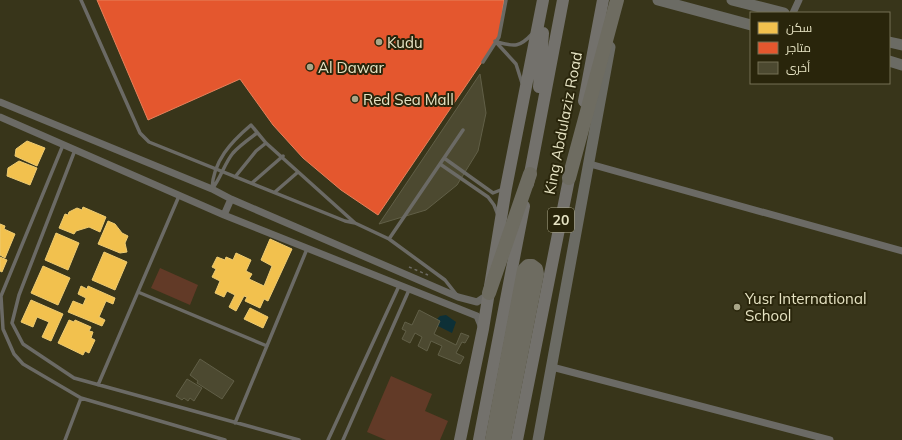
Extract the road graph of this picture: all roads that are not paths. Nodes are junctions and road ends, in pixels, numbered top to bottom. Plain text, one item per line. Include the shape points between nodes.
1 (81, 0) edge
2 (506, 0) edge
3 (544, 0) edge
4 (563, 0) edge
5 (602, 0) edge
6 (618, 0) edge
7 (658, 0) edge
8 (732, 0) edge
9 (798, 0) edge
10 (780, 12) edge
11 (794, 12) edge
12 (750, 25) edge
13 (538, 29) junction
14 (495, 42) junction
15 (890, 42) edge
16 (902, 45) edge
17 (890, 61) edge
18 (484, 62) dead end
19 (902, 64) edge
20 (525, 93) junction
21 (0, 102) edge
22 (0, 117) edge
23 (463, 130) dead end
24 (257, 133) junction
25 (266, 143) junction
26 (64, 144) junction
27 (535, 144) junction
28 (75, 149) junction
29 (283, 156) junction
30 (444, 158) junction
31 (440, 164) junction
32 (590, 164) junction
33 (216, 168) junction
34 (222, 171) junction
35 (298, 172) junction
36 (530, 174) junction
37 (235, 177) junction
38 (570, 178) junction
39 (252, 183) junction
40 (506, 188) junction
41 (212, 189) junction
42 (275, 192) junction
43 (179, 196) junction
44 (231, 199) junction
45 (224, 215) junction
46 (354, 223) junction
47 (500, 223) junction
48 (389, 238) junction
49 (307, 250) junction
50 (902, 251) edge
51 (399, 286) junction
52 (409, 290) junction
53 (138, 292) junction
54 (489, 294) junction
55 (0, 295) edge
56 (458, 297) junction
57 (483, 329) junction
58 (267, 346) junction
59 (552, 367) junction
60 (98, 385) junction
61 (81, 398) junction
62 (235, 423) junction
63 (65, 440) edge
64 (225, 440) edge
65 (299, 440) edge
66 (328, 440) edge
67 (343, 440) edge
68 (460, 440) edge
69 (479, 440) edge
70 (492, 440) edge
71 (504, 440) edge
72 (517, 440) edge
73 (538, 440) edge
74 (830, 440) edge

1 - 33 lane via 140,133 149,142
2 - 14 lane via 499,37
3 - 13 main road
3 - 27 main road
4 - 27 main road, King Abdulaziz Road
5 - 38 main road, King Abdulaziz Road / 20
6 - 32 main road
6 - 38 highway
7 - 12 main road
8 - 10 main road
9 - 11 street
13 - 14 lane via 523,44 510,46
13 - 20 main road
14 - 18 lane
14 - 20 lane via 516,64
15 - 16 main road
17 - 19 main road
20 - 40 main road
21 - 41 street
22 - 26 street
23 - 30 lane
24 - 25 lane
24 - 33 lane via 251,126 230,143
24 - 34 lane via 233,153
25 - 29 lane
25 - 37 lane
26 - 28 street
26 - 55 lane
27 - 36 main road, King Abdulaziz Road
28 - 43 street
28 - 60 lane via 19,295 12,323 23,344 74,378
29 - 35 lane
29 - 39 lane
30 - 31 lane
30 - 40 lane via 493,193
31 - 47 lane via 488,197 494,204
31 - 48 lane
32 - 50 street
32 - 59 main road
33 - 34 lane
33 - 41 lane via 212,177
34 - 37 lane
34 - 41 lane
35 - 42 lane
35 - 46 lane
36 - 54 highway
36 - 69 main road, King Abdulaziz Road
37 - 39 lane
38 - 72 main road, King Abdulaziz Road / 20
39 - 42 lane
40 - 47 main road
41 - 44 street
42 - 46 lane
43 - 45 street
43 - 53 lane
44 - 45 street
44 - 56 street
45 - 49 street
46 - 48 lane
47 - 54 main road
48 - 56 lane via 445,280
49 - 51 street
49 - 58 lane
51 - 52 street
51 - 66 lane
52 - 57 street via 477,316
52 - 67 lane
53 - 58 lane
53 - 60 lane
54 - 56 street via 477,302
54 - 57 main road
55 - 61 lane via 3,329 14,354 22,364
57 - 68 main road
58 - 62 lane
59 - 73 main road
59 - 74 street
60 - 62 lane
61 - 63 lane
61 - 64 lane
62 - 65 lane
70 - 71 highway via 524,270 532,266 537,274

